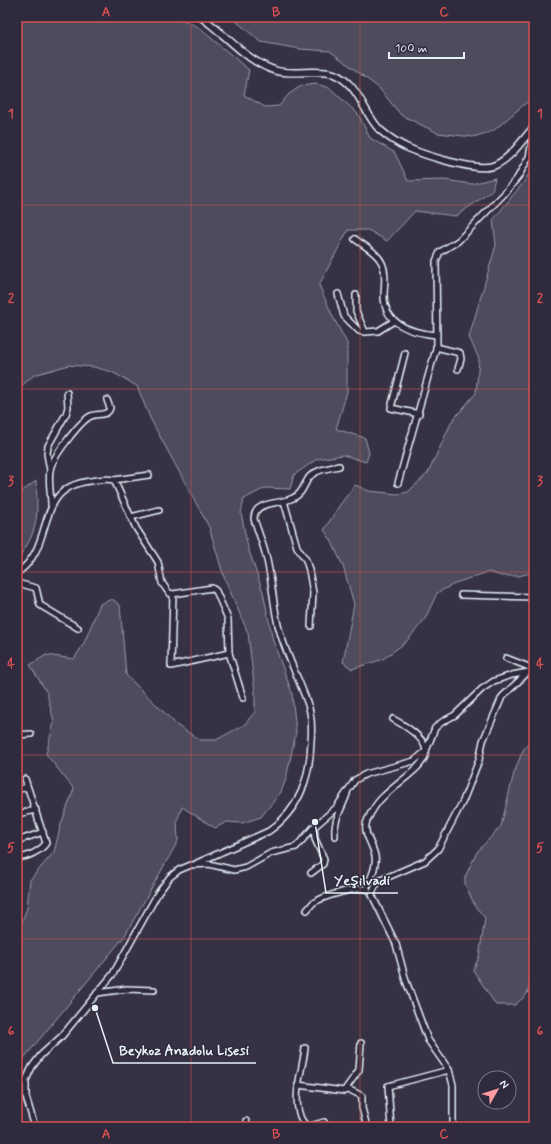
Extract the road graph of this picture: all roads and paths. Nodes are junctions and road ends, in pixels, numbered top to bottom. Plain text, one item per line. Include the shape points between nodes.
1 (200, 17) edge
2 (534, 127) edge
3 (534, 132) edge
4 (355, 239) dead end
5 (338, 294) dead end
6 (356, 295) dead end
7 (394, 321) junction
8 (365, 332) junction
9 (437, 335) junction
10 (436, 347) junction
11 (404, 353) dead end
12 (458, 369) dead end
13 (67, 393) dead end
14 (107, 400) dead end
15 (419, 414) junction
16 (338, 466) dead end
17 (50, 470) junction
18 (149, 475) dead end
19 (114, 480) junction
20 (398, 483) dead end
21 (284, 500) junction
22 (51, 506) junction
23 (159, 510) dead end
24 (131, 517) junction
25 (17, 573) edge
26 (17, 583) edge
27 (173, 594) junction
28 (461, 595) dead end
29 (534, 598) edge
30 (311, 626) dead end
31 (78, 628) dead end
32 (229, 653) junction
33 (506, 658) dead end
34 (534, 670) edge
35 (528, 672) junction
36 (243, 698) dead end
37 (393, 719) dead end
38 (31, 734) dead end
39 (17, 735) edge
40 (426, 751) junction
41 (25, 779) dead end
42 (28, 787) junction
43 (349, 789) junction
44 (17, 790) edge
45 (36, 810) junction
46 (17, 814) edge
47 (314, 827) junction
48 (43, 832) junction
49 (335, 836) dead end
50 (17, 841) edge
51 (17, 857) edge
52 (194, 865) junction
53 (311, 873) dead end
54 (366, 889) junction
55 (372, 895) junction
56 (306, 910) dead end
57 (154, 990) dead end
58 (96, 992) junction
59 (361, 1043) dead end
60 (305, 1048) dead end
61 (450, 1070) junction
62 (298, 1085) junction
63 (344, 1091) junction
64 (246, 1121) dead end
65 (324, 1122) dead end
66 (35, 1127) edge
67 (248, 1127) edge
68 (307, 1127) edge
69 (367, 1127) edge
70 (391, 1127) edge
71 (453, 1127) edge

1 - 2 main road via 254,61 277,71 333,74 354,90 380,129 406,148 417,152 475,168 492,166 507,157
3 - 9 street via 529,156 518,177 458,241 440,252 436,261
4 - 7 street via 377,255 382,263 385,272 385,308
5 - 8 street via 344,316 360,331
6 - 8 street via 356,311
7 - 8 street via 382,330
7 - 9 street via 421,334
9 - 10 street
10 - 12 street via 460,353
10 - 15 street
11 - 15 street via 391,408
13 - 17 street via 66,414 48,446
14 - 17 street via 109,411 92,416 79,425
15 - 20 street
16 - 21 street via 313,474 308,478 300,494
17 - 22 street
18 - 19 street
19 - 22 street via 107,478 80,482 61,492
19 - 24 street
21 - 30 street via 297,546 309,570 313,593
21 - 52 street via 256,508 254,519 266,557 278,626 308,703 312,726 311,762 306,784 277,825 269,831
22 - 25 street via 40,545 25,568
23 - 24 street
24 - 27 street via 158,562 162,583 169,593
26 - 31 street via 36,588 40,605
27 - 32 street via 212,588 216,591 228,619
27 - 32 street via 171,666
28 - 29 street
32 - 36 street
33 - 34 street
34 - 35 street
35 - 40 street via 494,681 482,689 455,715 436,728
35 - 55 street via 502,697 483,741 464,801 438,849 425,861 381,880
37 - 40 street via 416,734 424,743
38 - 39 street
40 - 43 street via 414,761 366,774 355,780
40 - 54 street via 425,760 419,768 383,796 368,820 365,829 376,862
41 - 42 street
42 - 44 street
42 - 45 street
43 - 47 street via 336,808
43 - 49 street via 336,817
45 - 46 street
45 - 48 street
47 - 52 street via 296,847 271,853 246,867 234,870 209,864
47 - 53 street via 315,839 324,859 323,864
48 - 50 street
48 - 51 street via 46,843 44,847
52 - 58 street via 179,870 170,877 158,893 113,974
54 - 55 street
54 - 56 street via 340,893 314,903
55 - 61 street via 396,944 406,981 428,1040
57 - 58 street
58 - 66 street via 62,1036 41,1055 26,1080 26,1097
59 - 63 street via 359,1070
60 - 62 street
61 - 70 street via 388,1086
61 - 71 street via 453,1085
62 - 63 street
62 - 68 street via 297,1102 300,1117
63 - 69 street via 350,1090 362,1096
64 - 67 street
65 - 68 street

